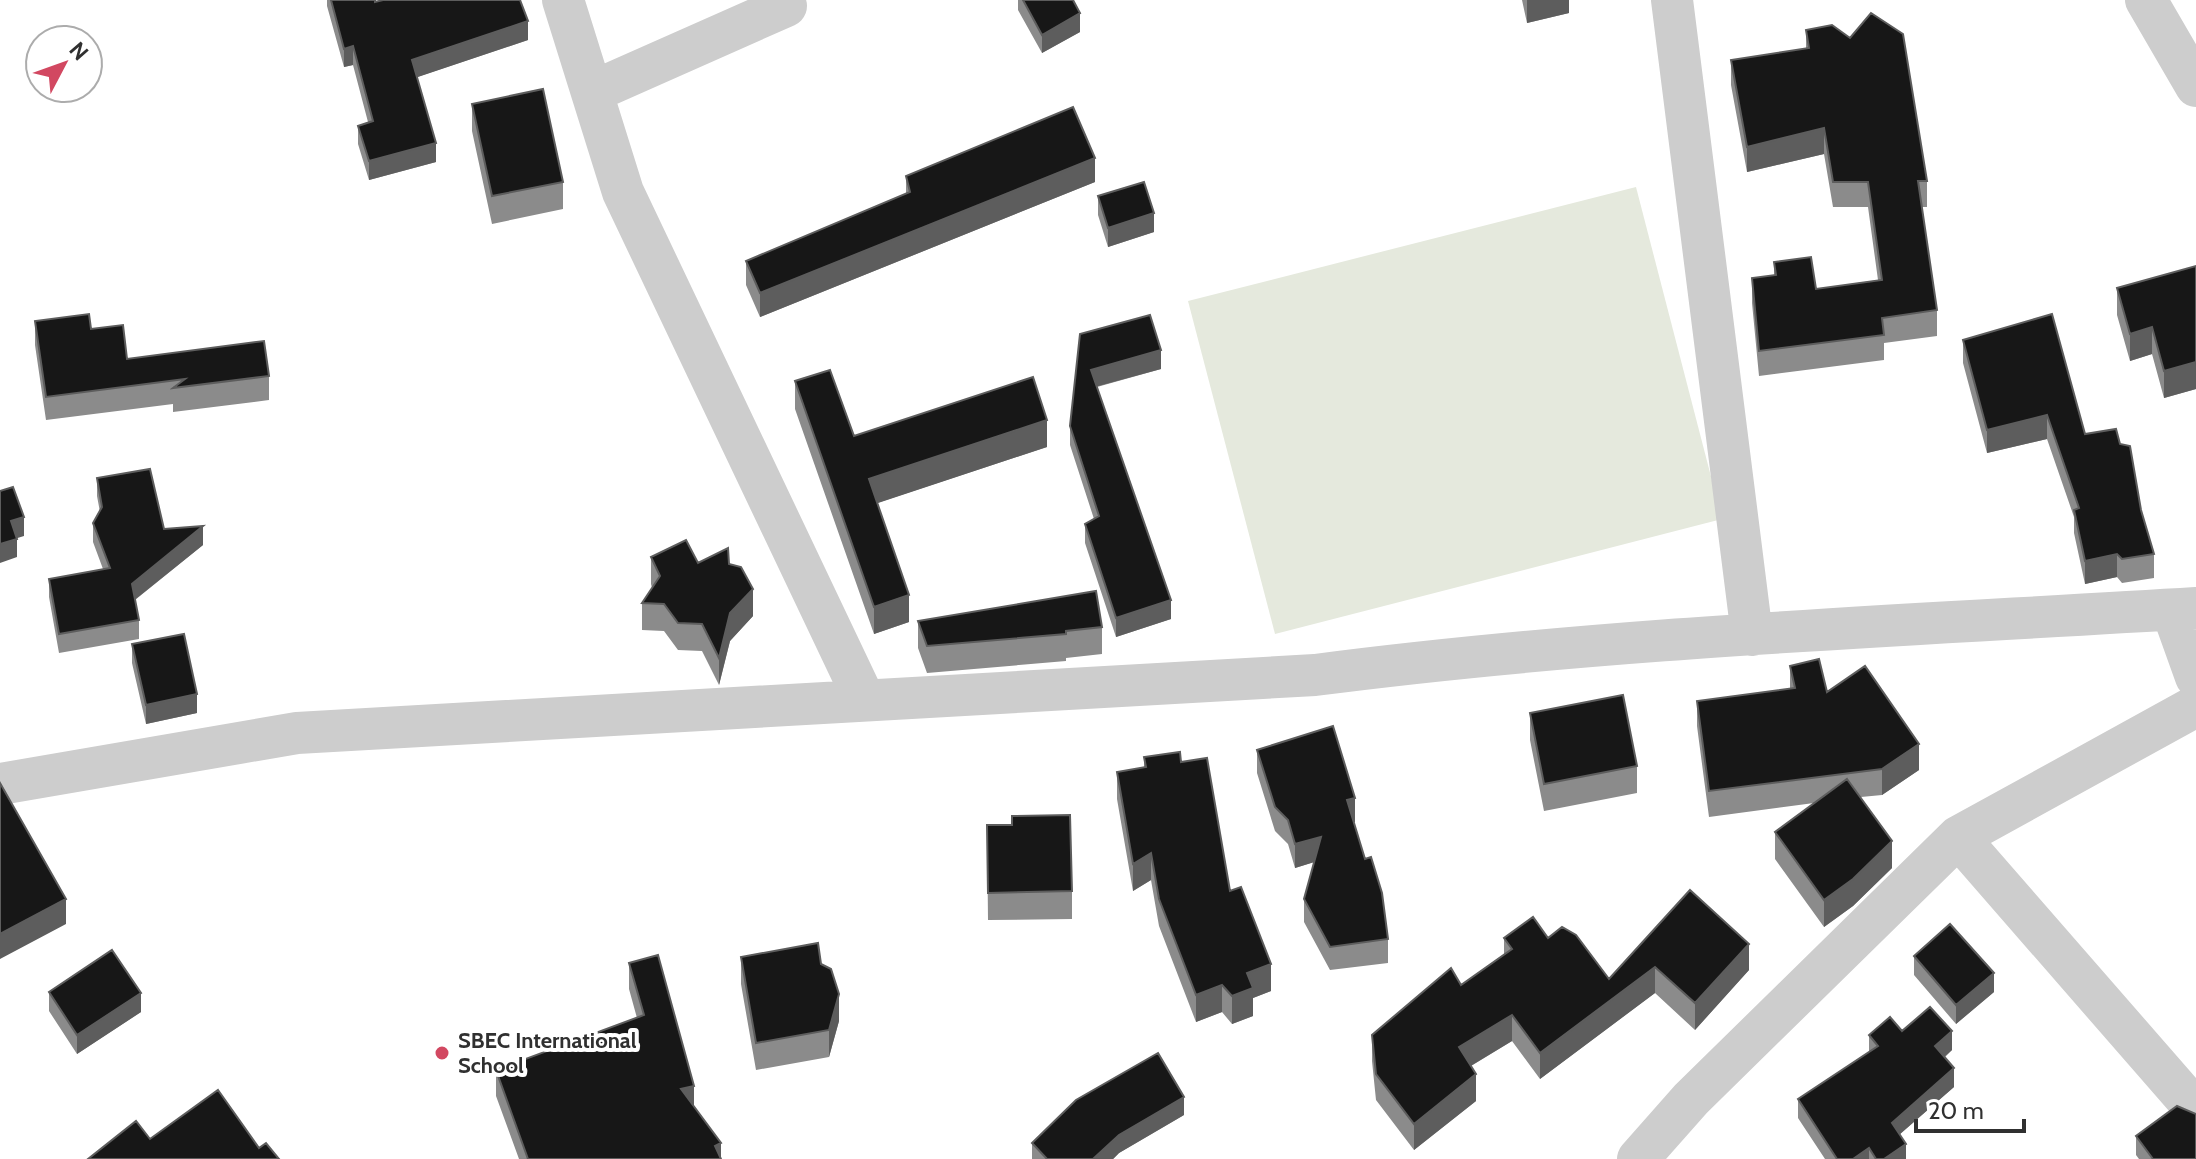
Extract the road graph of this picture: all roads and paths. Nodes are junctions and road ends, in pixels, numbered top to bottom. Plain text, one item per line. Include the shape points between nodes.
1 (563, 0) edge
2 (1672, 0) edge
3 (2146, 0) edge
4 (786, 6) dead end
5 (2196, 86) edge
6 (592, 92) junction
7 (2184, 609) edge
8 (1752, 635) junction
9 (2196, 677) edge
10 (864, 699) junction
11 (2196, 706) edge
12 (0, 784) edge
13 (1958, 837) junction
14 (2196, 1110) edge
15 (1638, 1159) edge

1 - 6 street
2 - 8 street
3 - 5 street
4 - 6 street
6 - 10 street via 623,192
7 - 8 street
7 - 9 street
8 - 10 street via 1315,675
10 - 12 street via 297,733
11 - 13 street
13 - 14 street
13 - 15 street via 1691,1099

